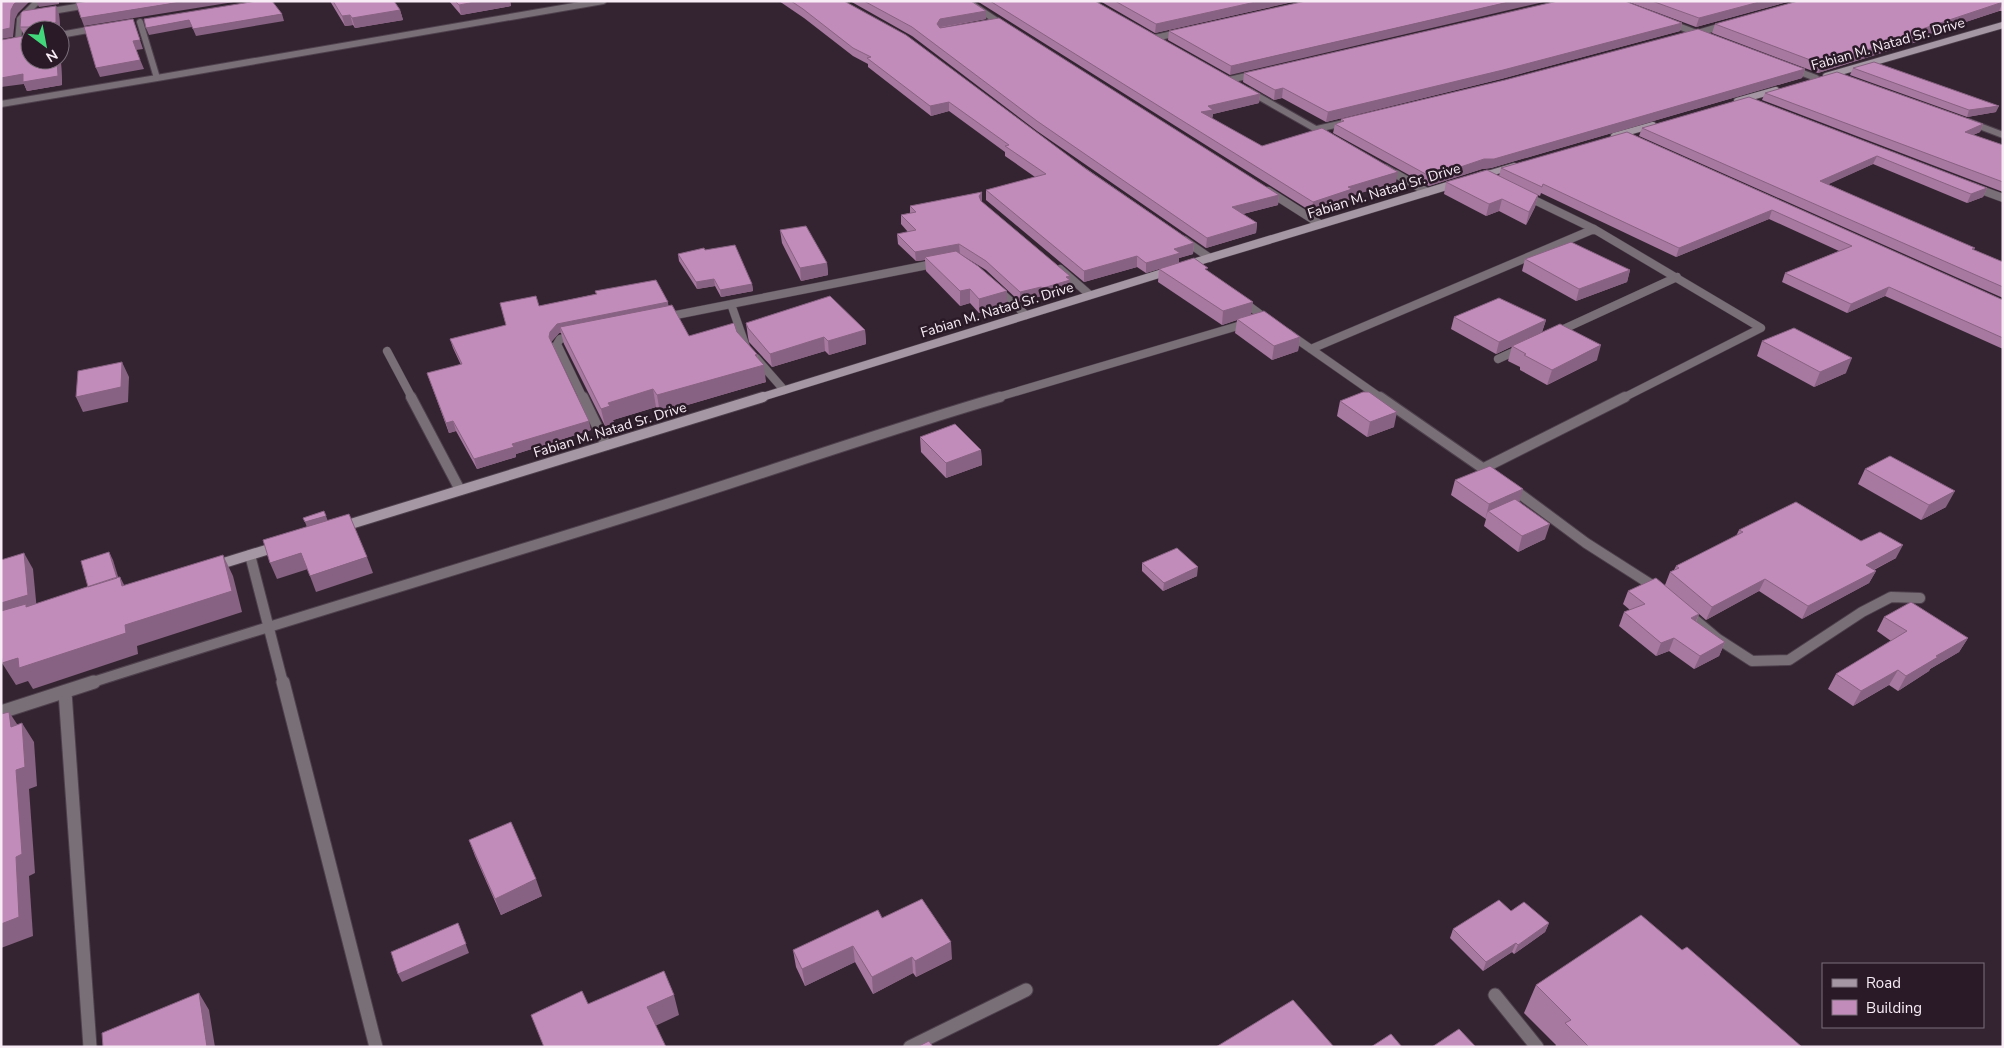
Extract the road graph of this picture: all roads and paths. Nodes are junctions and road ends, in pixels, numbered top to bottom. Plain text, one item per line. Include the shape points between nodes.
1 (38, 1) edge
2 (112, 1) edge
3 (603, 1) edge
4 (967, 1) edge
5 (40, 12) edge
6 (32, 14) edge
7 (22, 15) junction
8 (1660, 19) edge
9 (149, 20) edge
10 (140, 22) junction
11 (131, 23) edge
12 (1731, 24) edge
13 (2003, 25) edge
14 (104, 28) edge
15 (1192, 30) edge
16 (1014, 32) edge
17 (70, 33) edge
18 (1696, 33) junction
19 (1146, 34) edge
20 (1687, 36) edge
21 (1705, 37) edge
22 (1155, 38) junction
23 (9, 42) edge
24 (1163, 43) edge
25 (1789, 68) edge
26 (1267, 72) edge
27 (1834, 74) junction
28 (1221, 76) edge
29 (1843, 77) edge
30 (157, 78) junction
31 (1816, 78) junction
32 (1229, 80) junction
33 (1799, 84) edge
34 (1781, 88) edge
35 (1745, 99) junction
36 (1755, 102) edge
37 (1, 104) edge
38 (1726, 104) edge
39 (1355, 120) edge
40 (1965, 121) edge
41 (1660, 123) edge
42 (1317, 129) junction
43 (1325, 134) edge
44 (1622, 134) junction
45 (2003, 135) edge
46 (1632, 138) edge
47 (1604, 139) edge
48 (1376, 163) edge
49 (1520, 164) edge
50 (1483, 175) junction
51 (1473, 178) edge
52 (1491, 179) edge
53 (1464, 181) edge
54 (1966, 184) edge
55 (1265, 188) edge
56 (1427, 192) junction
57 (1517, 192) edge
58 (2003, 198) edge
59 (1320, 224) junction
60 (1594, 229) junction
61 (1178, 236) edge
62 (1210, 258) junction
63 (948, 261) edge
64 (1052, 263) edge
65 (1677, 277) junction
66 (990, 283) edge
67 (1090, 295) junction
68 (1236, 296) edge
69 (731, 304) junction
70 (1026, 315) junction
71 (655, 320) edge
72 (1272, 323) junction
73 (589, 334) edge
74 (1543, 338) edge
75 (1534, 342) edge
76 (1311, 349) junction
77 (387, 351) dead end
78 (1498, 359) dead end
79 (784, 390) junction
80 (606, 445) junction
81 (1482, 469) junction
82 (460, 490) junction
83 (332, 530) edge
84 (287, 544) edge
85 (250, 556) junction
86 (202, 570) edge
87 (1664, 594) edge
88 (1920, 598) dead end
89 (1679, 607) edge
90 (267, 626) junction
91 (65, 692) junction
92 (1, 712) edge
93 (1026, 990) dead end
94 (1495, 995) dead end
95 (90, 1047) edge
96 (376, 1047) edge
97 (910, 1047) edge
98 (1536, 1047) edge

1 - 7 street
2 - 5 street
3 - 30 street
4 - 16 street
6 - 7 street
7 - 23 street via 21,41
8 - 18 street
9 - 10 street
10 - 11 street
10 - 30 street
12 - 18 street
13 - 27 street, Fabian M. Natad Sr. Drive
14 - 17 street
15 - 22 street
18 - 20 street
18 - 21 street
19 - 22 street
22 - 24 street
25 - 31 street
26 - 32 street
27 - 29 street
27 - 31 street, Fabian M. Natad Sr. Drive
28 - 32 street
30 - 37 street
31 - 33 street, Fabian M. Natad Sr. Drive
32 - 42 street
34 - 35 street
35 - 36 street
35 - 38 street
39 - 42 street
40 - 45 street
41 - 44 street
42 - 43 street
44 - 46 street
44 - 47 street
48 - 56 street
49 - 50 street, Fabian M. Natad Sr. Drive
50 - 51 street, Fabian M. Natad Sr. Drive
50 - 52 street
53 - 56 street, Fabian M. Natad Sr. Drive
54 - 58 street
55 - 59 street
56 - 59 street, Fabian M. Natad Sr. Drive
57 - 60 street
59 - 62 street, Fabian M. Natad Sr. Drive
60 - 65 street
60 - 76 street
61 - 62 street
62 - 67 street, Fabian M. Natad Sr. Drive via 1196,266
63 - 69 street
64 - 67 street
65 - 74 street
65 - 81 street via 1761,328
66 - 70 street
67 - 70 street, Fabian M. Natad Sr. Drive
68 - 72 street
69 - 71 street
69 - 79 street via 744,345
70 - 79 street, Fabian M. Natad Sr. Drive
72 - 76 street
72 - 90 street via 931,417 636,514
73 - 80 street via 560,339 557,344
75 - 78 street
76 - 81 street
77 - 82 street
79 - 80 street, Fabian M. Natad Sr. Drive
80 - 82 street, Fabian M. Natad Sr. Drive
81 - 87 street
82 - 83 street, Fabian M. Natad Sr. Drive
84 - 85 street
85 - 86 street
85 - 90 street
88 - 89 street via 1891,596 1789,660 1752,660 1718,639
90 - 91 street
90 - 96 street
91 - 92 street
91 - 95 street
93 - 97 street
94 - 98 street

